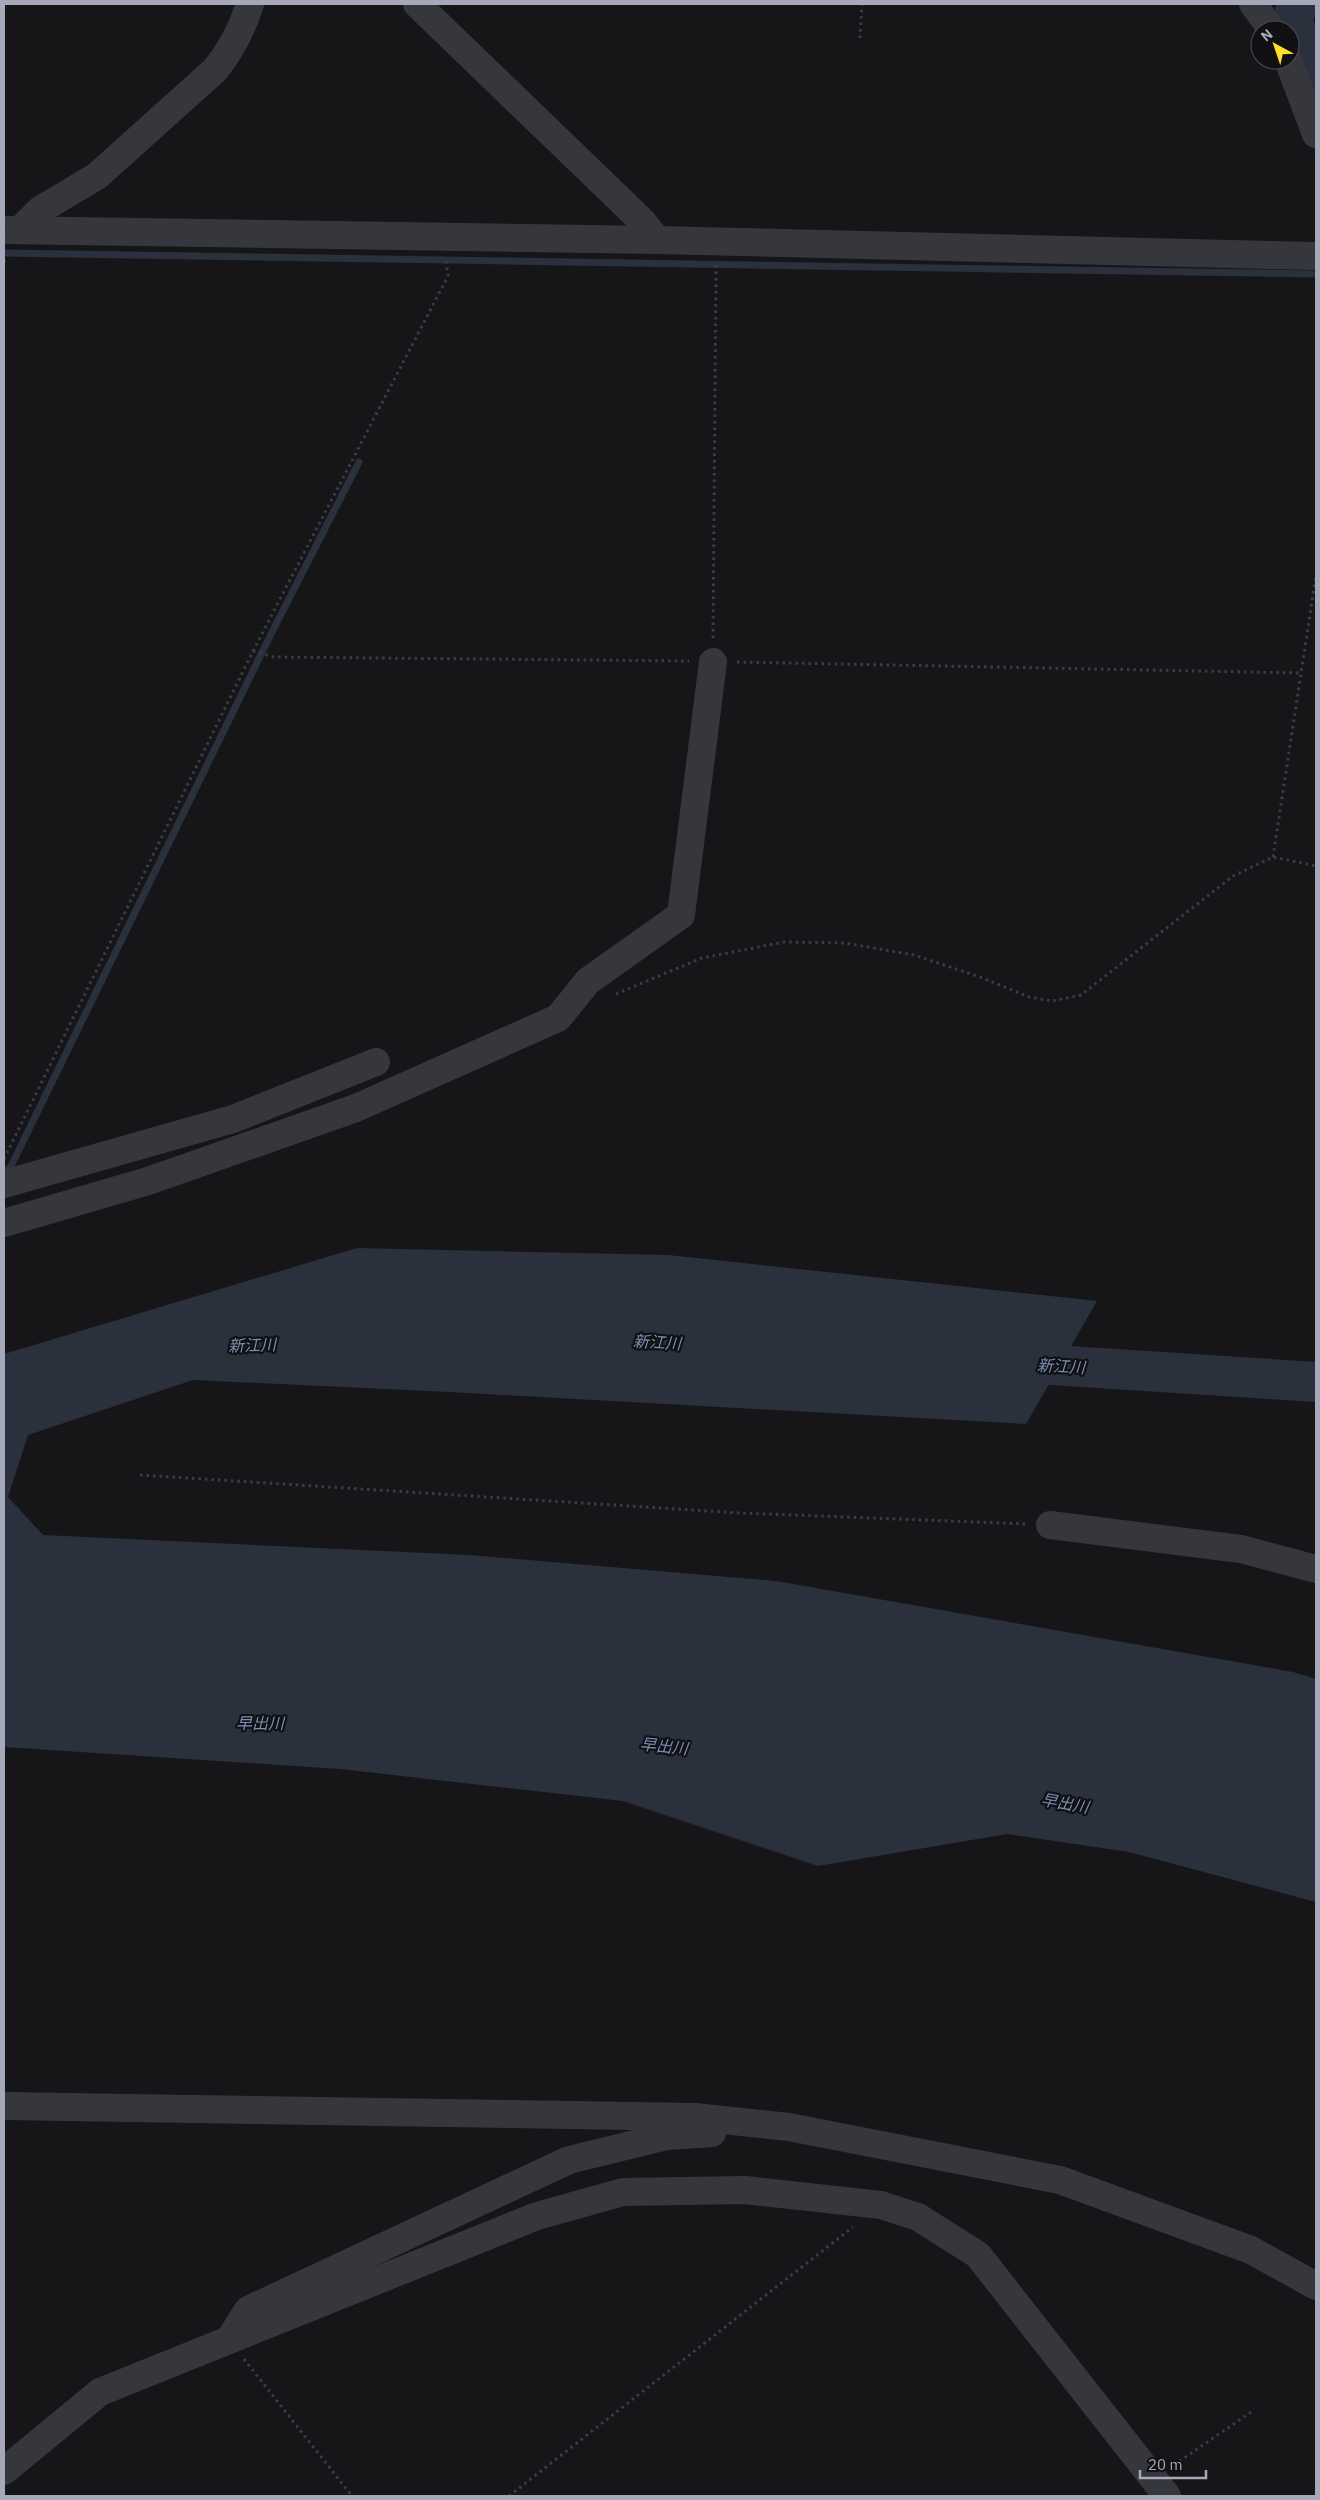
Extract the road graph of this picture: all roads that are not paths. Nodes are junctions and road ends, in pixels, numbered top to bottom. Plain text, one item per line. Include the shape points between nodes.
1 (250, 4) edge
2 (417, 4) edge
3 (1253, 4) edge
4 (1265, 20) edge
5 (1292, 70) edge
6 (1316, 134) edge
7 (12, 230) edge
8 (656, 240) junction
9 (1316, 256) edge
10 (713, 662) road end
11 (376, 1062) dead end
12 (4, 1184) edge
13 (4, 1223) edge
14 (1050, 1525) road end
15 (1316, 1569) edge
16 (4, 2106) edge
17 (788, 2127) junction
18 (1316, 2286) edge
19 (229, 2340) junction
20 (4, 2470) edge
21 (1161, 2488) edge

1 - 7 street via 231,51 215,70 97,176
2 - 8 street via 642,221
3 - 4 street
5 - 6 street
7 - 8 street
8 - 9 street
10 - 13 street via 681,915 588,980 558,1018 356,1108 148,1181
11 - 12 street via 233,1119
14 - 15 street via 1241,1549
16 - 17 street via 695,2117
17 - 18 street via 1060,2180 1251,2250
17 - 19 street via 667,2136 569,2160 248,2310
19 - 20 street via 100,2392
19 - 21 street via 537,2216 623,2192 745,2190 881,2205 918,2217 978,2255

